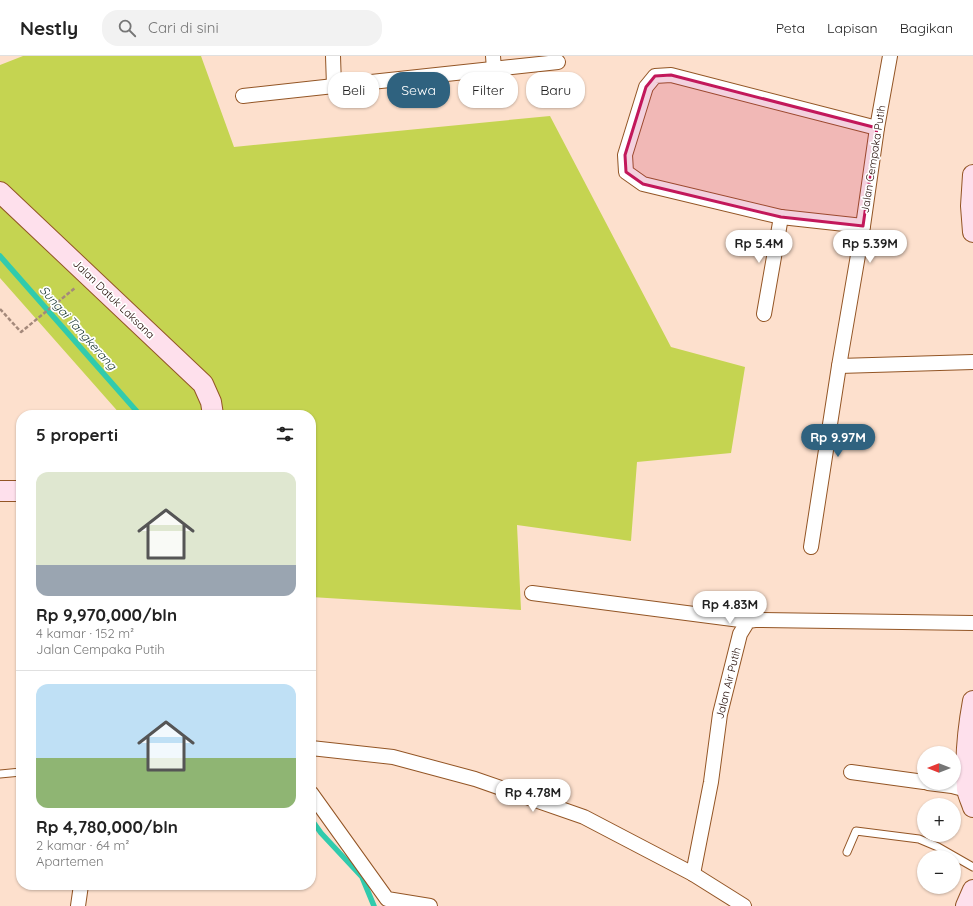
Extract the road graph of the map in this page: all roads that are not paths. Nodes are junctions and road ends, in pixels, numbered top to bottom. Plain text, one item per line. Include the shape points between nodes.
1 (333, 56) edge
2 (890, 56) edge
3 (558, 62) dead end
4 (494, 63) edge
5 (334, 72) edge
6 (379, 80) edge
7 (328, 87) edge
8 (243, 96) dead end
9 (877, 128) junction
10 (973, 175) edge
11 (0, 192) edge
12 (972, 206) edge
13 (781, 217) junction
14 (863, 226) junction
15 (973, 232) edge
16 (764, 314) dead end
17 (973, 362) edge
18 (839, 366) junction
19 (212, 410) edge
20 (0, 491) edge
21 (16, 491) edge
22 (811, 547) dead end
23 (532, 593) dead end
24 (748, 621) junction
25 (973, 622) edge
26 (973, 701) edge
27 (970, 748) edge
28 (316, 749) edge
29 (16, 772) edge
30 (851, 772) dead end
31 (0, 774) edge
32 (917, 781) edge
33 (958, 790) edge
34 (970, 799) edge
35 (316, 800) edge
36 (847, 852) dead end
37 (973, 867) edge
38 (693, 874) junction
39 (80, 890) edge
40 (973, 890) edge
41 (78, 906) edge
42 (430, 906) edge
43 (744, 906) edge
44 (966, 906) edge

1 - 5 street
2 - 9 street, Jalan Cempaka Putih
3 - 4 street
4 - 6 street
7 - 8 street
9 - 13 street via 671,75 655,76 646,87 631,135 625,156 626,172 643,184
9 - 14 street, Jalan Cempaka Putih
10 - 12 street
11 - 19 street, Jalan Datuk Laksana via 203,384
12 - 15 street
13 - 14 street
13 - 16 street
14 - 18 street, Jalan Cempaka Putih
17 - 18 street
18 - 22 street, Jalan Cempaka Putih
20 - 21 street
23 - 24 street
24 - 25 street
24 - 38 street, Jalan Air Putih via 740,634 720,714 711,782
26 - 27 street
27 - 34 street
28 - 38 street via 393,757 475,779 584,817
29 - 31 lane
30 - 32 street
33 - 34 street
35 - 42 street via 387,899
36 - 37 lane via 856,831 874,832 919,839
38 - 43 street
39 - 41 street
40 - 44 street

